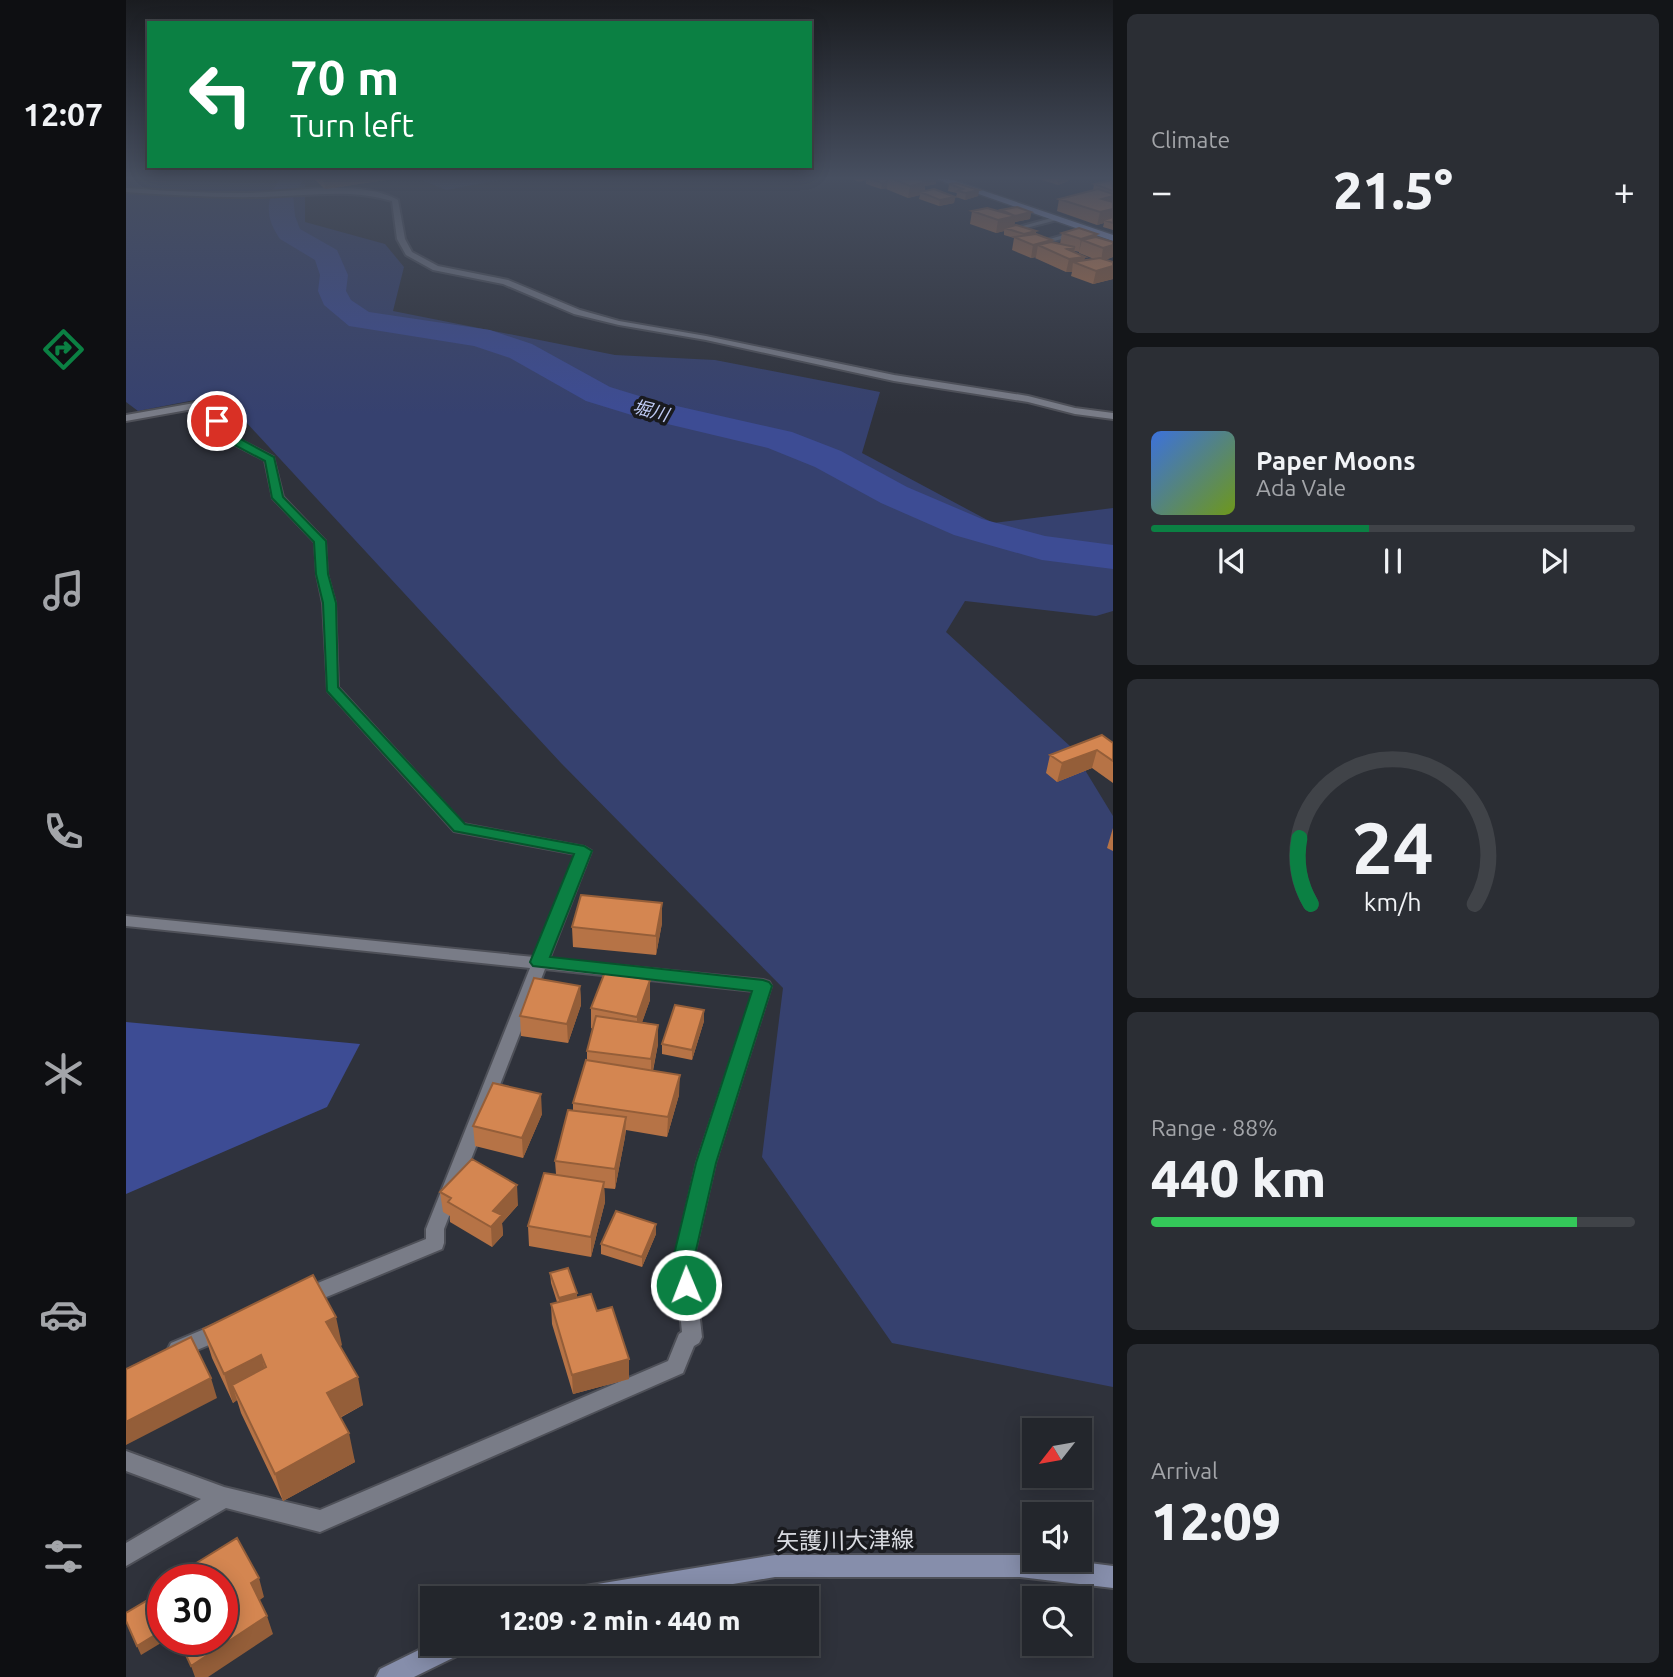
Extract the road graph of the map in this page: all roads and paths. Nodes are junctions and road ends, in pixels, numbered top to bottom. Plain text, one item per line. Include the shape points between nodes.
1 (415, 257) edge
2 (1113, 416) edge
3 (126, 418) edge
4 (126, 921) edge
5 (539, 962) junction
6 (293, 1302) edge
7 (242, 1323) edge
8 (164, 1355) edge
9 (126, 1461) edge
10 (224, 1497) junction
11 (126, 1555) edge
12 (1113, 1577) edge
13 (652, 1586) edge
14 (432, 1656) edge
15 (388, 1677) edge

1 - 2 street via 436,268 505,282 577,312 620,323
3 - 5 street via 206,404 229,438 270,459 278,498 320,541 329,603 331,688 460,828 584,851
4 - 5 street
5 - 6 street via 435,1229 435,1243
5 - 10 street via 763,986 706,1163 684,1259 692,1337 686,1340 676,1367 320,1521
7 - 8 street
9 - 10 street
10 - 11 street
12 - 13 main road, 矢護川大津線 via 1020,1566 775,1566
14 - 15 main road

